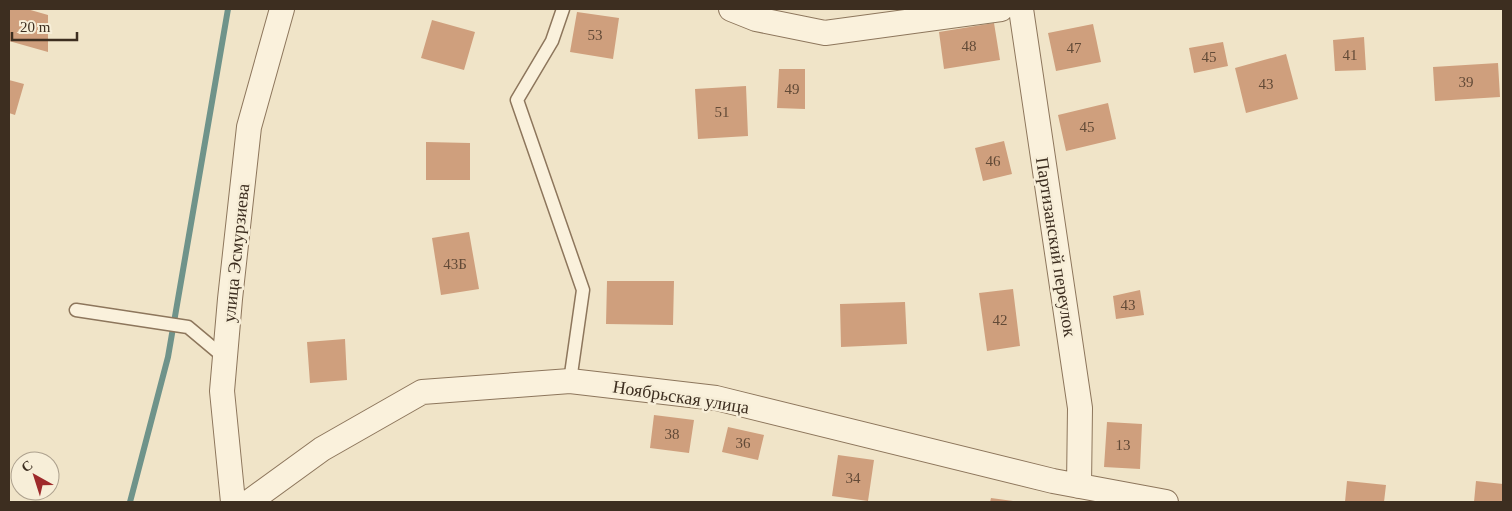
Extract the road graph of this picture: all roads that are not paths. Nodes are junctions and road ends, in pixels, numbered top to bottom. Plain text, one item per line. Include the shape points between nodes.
1 (282, 9) edge
2 (563, 9) edge
3 (731, 9) edge
4 (1001, 9) edge
5 (1021, 9) edge
6 (756, 14) edge
7 (76, 310) dead end
8 (225, 358) junction
9 (570, 381) junction
10 (1079, 486) junction
11 (1052, 492) edge
12 (232, 502) edge
13 (249, 502) edge
14 (1166, 502) edge

1 - 8 street, улица Эсмурзиева via 249,127
2 - 9 lane via 552,41 517,100 583,290
3 - 6 street
4 - 6 street via 825,33
5 - 10 street, Партизанский переулок via 1080,408
7 - 8 lane via 188,327
8 - 12 street, улица Эсмурзиева via 222,391
9 - 11 street, Ноябрьская улица via 716,398
9 - 13 street, Ноябрьская улица via 422,392 322,449
10 - 11 street, Ноябрьская улица
10 - 14 street, Ноябрьская улица

